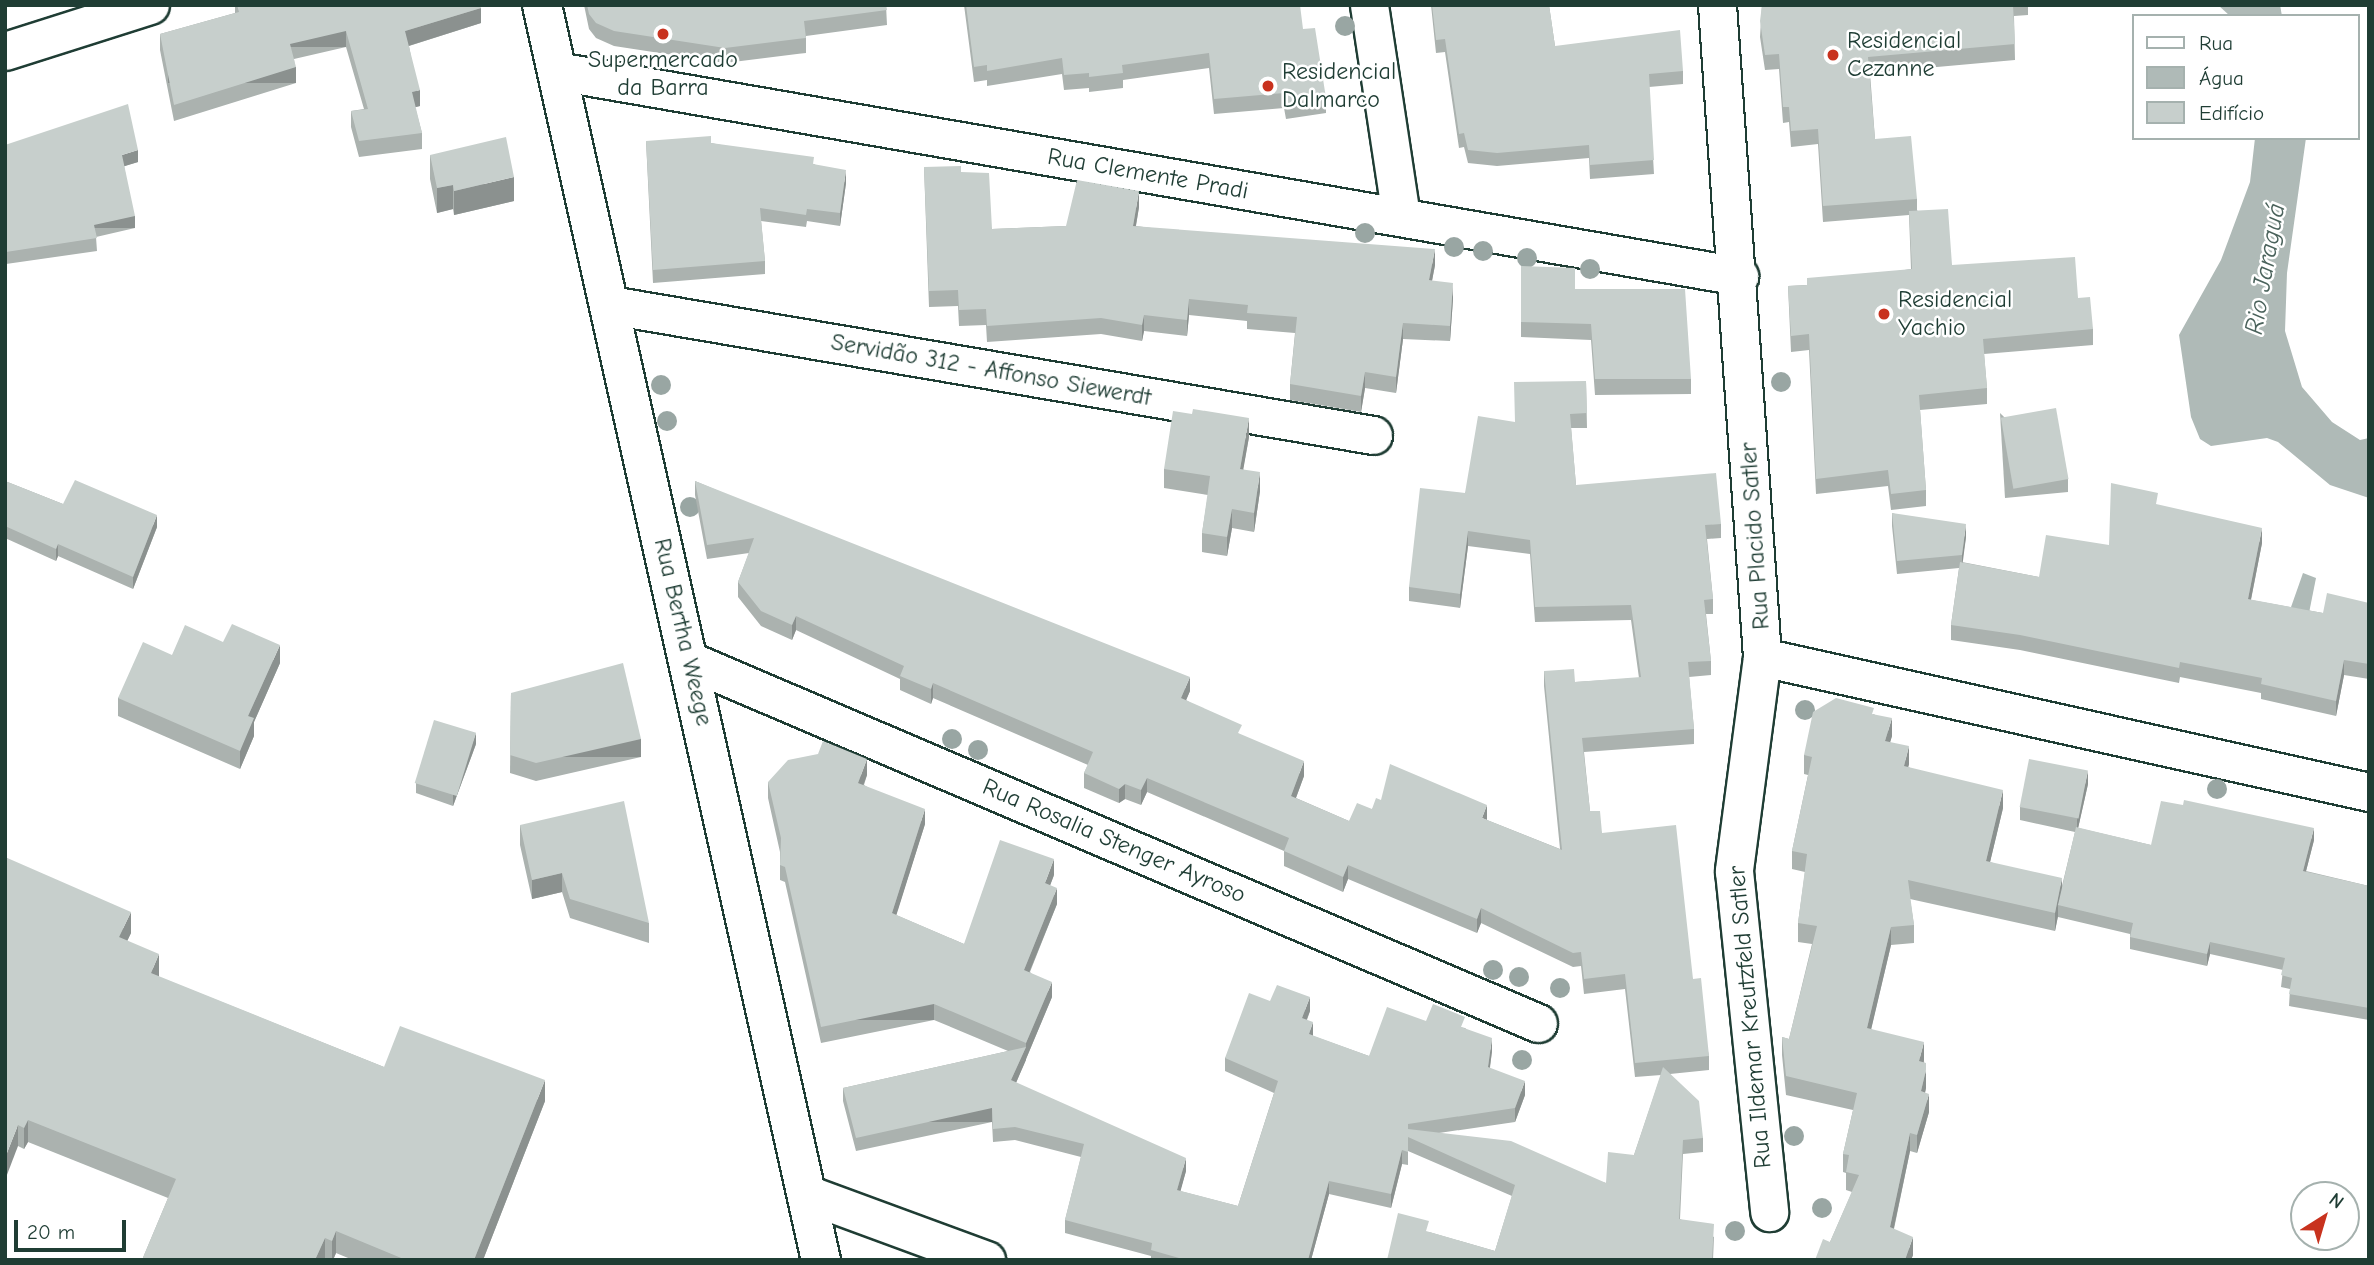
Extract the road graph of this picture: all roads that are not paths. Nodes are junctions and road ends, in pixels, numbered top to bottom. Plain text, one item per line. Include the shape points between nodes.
1 (150, 5) edge
2 (542, 5) edge
3 (1369, 5) edge
4 (1717, 5) edge
5 (5, 51) edge
6 (557, 71) junction
7 (1401, 217) junction
8 (1739, 276) junction
9 (610, 305) junction
10 (1373, 435) dead end
11 (1762, 657) junction
12 (690, 660) junction
13 (2369, 792) edge
14 (1538, 1023) dead end
15 (807, 1195) junction
16 (1769, 1212) dead end
17 (821, 1260) edge
18 (986, 1260) edge

1 - 5 street
2 - 6 main road, Rua Bertha Weege
3 - 7 street
4 - 8 street, Rua Placido Satler
6 - 7 street, Rua Clemente Pradi
6 - 9 main road, Rua Bertha Weege
7 - 8 street, Rua Clemente Pradi
8 - 11 street, Rua Placido Satler
9 - 10 street, Servidão 312 - Affonso Siewerdt
9 - 12 main road, Rua Bertha Weege
11 - 13 street, Rua Placido Satler
11 - 16 street, Rua Ildemar Kreutzfeld Satler via 1734,871
12 - 14 street, Rua Rosalia Stenger Ayroso
12 - 15 main road, Rua Bertha Weege
15 - 17 main road, Rua Bertha Weege
15 - 18 street

